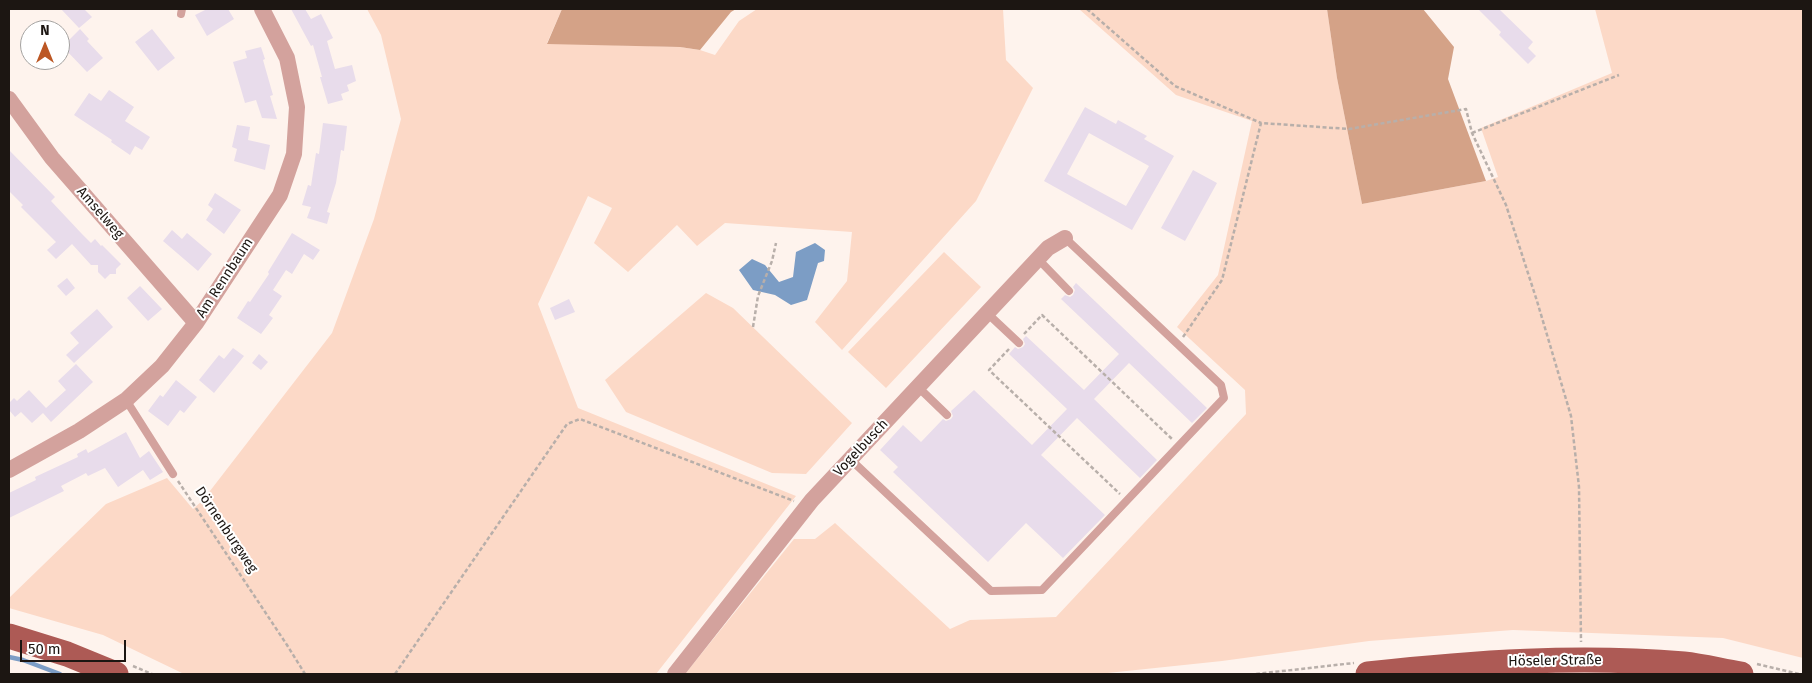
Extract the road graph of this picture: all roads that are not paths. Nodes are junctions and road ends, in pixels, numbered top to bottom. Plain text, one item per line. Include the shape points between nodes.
1 (262, 9) edge
2 (9, 99) edge
3 (1065, 238) joint
4 (1038, 259) junction
5 (1069, 291) dead end
6 (987, 313) junction
7 (196, 323) junction
8 (1018, 342) road end
9 (918, 387) junction
10 (126, 400) junction
11 (948, 415) dead end
12 (850, 459) junction
13 (9, 470) edge
14 (173, 474) road end
15 (9, 636) edge
16 (116, 674) edge
17 (675, 674) edge
18 (1368, 674) edge
19 (1741, 674) edge

1 - 7 street, Am Rennbaum via 286,58 297,107 294,154 280,195
2 - 7 street, Amselweg via 52,158
3 - 4 street, Vogelbusch via 1048,248
3 - 12 lane via 1221,385 1224,398 1042,590 991,591
4 - 5 lane
4 - 6 street, Vogelbusch
6 - 8 lane
6 - 9 street, Vogelbusch
7 - 10 street, Am Rennbaum via 162,366
9 - 11 lane
9 - 12 street, Vogelbusch
10 - 13 street, Am Rennbaum via 79,432
10 - 14 lane
12 - 17 street, Vogelbusch via 807,506
15 - 16 main road
18 - 19 main road, Höseler Straße via 1484,662 1580,659 1686,664

